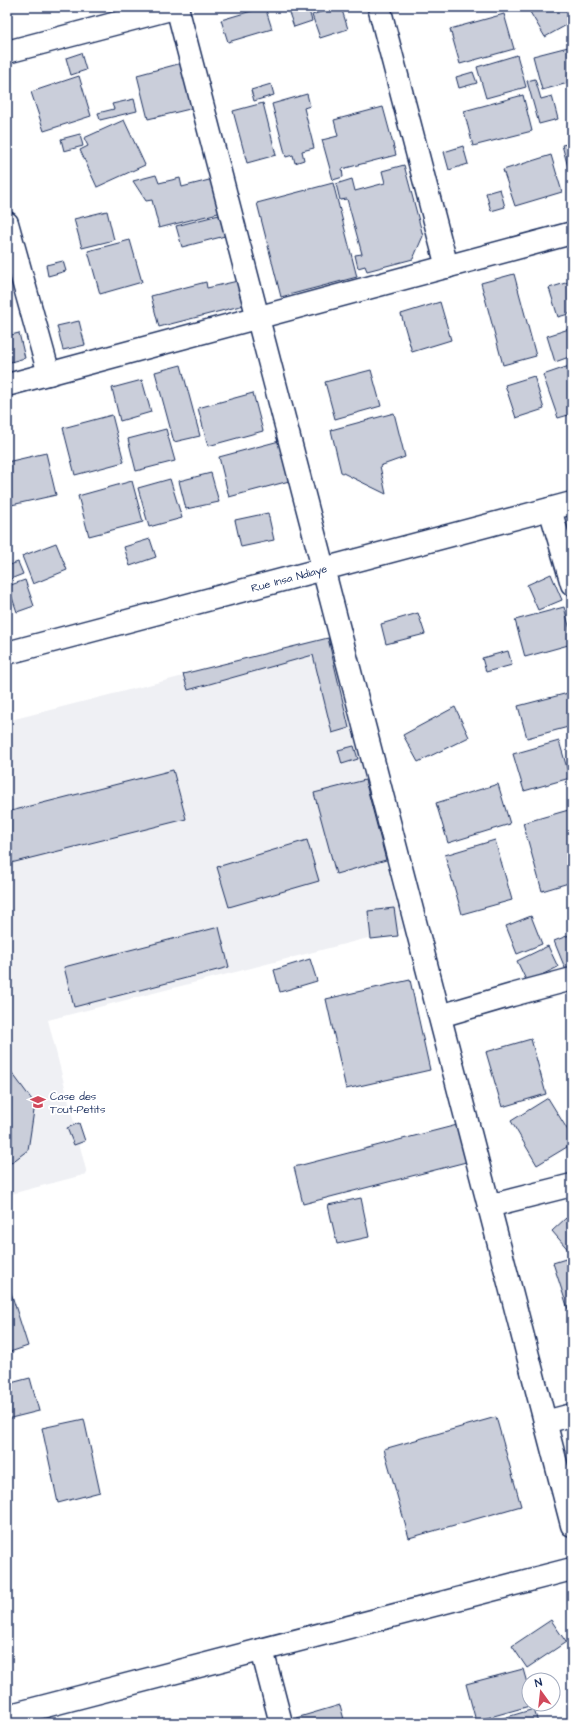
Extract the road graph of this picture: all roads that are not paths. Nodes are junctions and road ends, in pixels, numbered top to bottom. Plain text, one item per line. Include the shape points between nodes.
1 (177, 7) edge
2 (379, 7) edge
3 (7, 52) edge
4 (7, 223) edge
5 (572, 233) edge
6 (447, 267) junction
7 (258, 318) junction
8 (49, 374) junction
9 (7, 385) edge
10 (572, 503) edge
11 (550, 509) junction
12 (323, 569) junction
13 (572, 584) edge
14 (7, 653) edge
15 (572, 979) edge
16 (440, 1016) junction
17 (572, 1185) edge
18 (489, 1206) junction
19 (572, 1415) edge
20 (545, 1422) junction
21 (572, 1525) edge
22 (572, 1569) edge
23 (262, 1650) junction
24 (7, 1716) edge
25 (281, 1723) edge

1 - 3 street
1 - 7 street
2 - 6 street
4 - 8 street
5 - 6 street
6 - 7 street
7 - 8 street
7 - 12 street
8 - 9 street
10 - 11 street, Rue Insa Ndiaye
11 - 12 street, Rue Insa Ndiaye
11 - 13 street
12 - 14 street, Rue Insa Ndiaye
12 - 16 street
15 - 16 street
16 - 18 street
17 - 18 street
18 - 20 street
19 - 20 street
20 - 21 street
22 - 23 street
23 - 24 street
23 - 25 street

